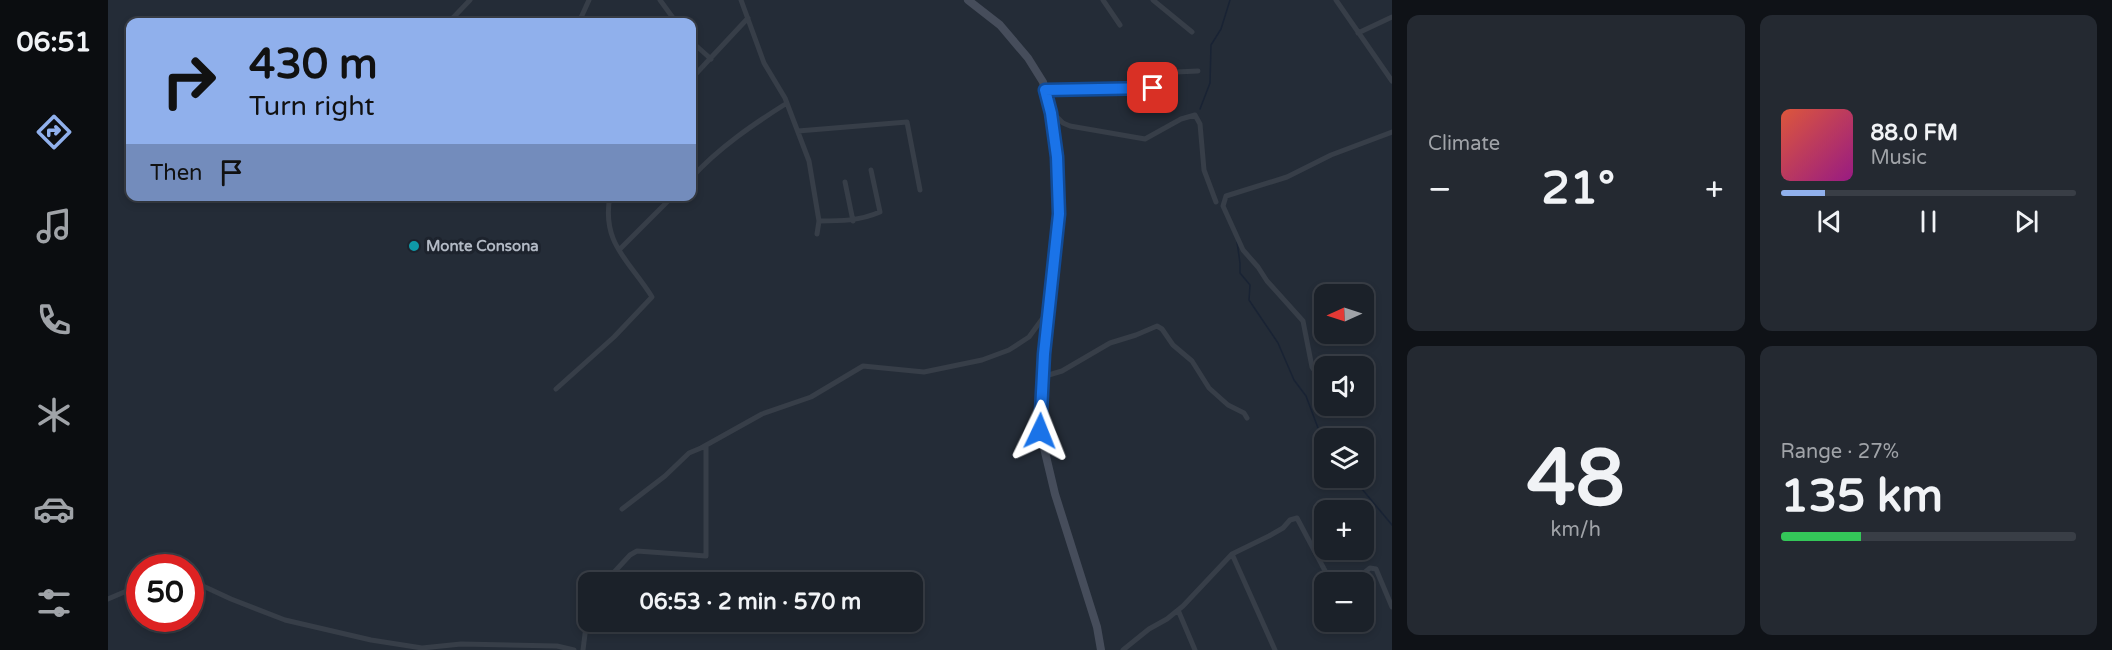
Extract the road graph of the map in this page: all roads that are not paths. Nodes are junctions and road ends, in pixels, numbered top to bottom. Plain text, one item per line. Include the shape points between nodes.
1 (470, 0) edge
2 (589, 0) edge
3 (660, 0) edge
4 (741, 0) edge
5 (968, 0) edge
6 (1103, 0) edge
7 (1153, 0) edge
8 (1336, 0) edge
9 (1392, 17) edge
10 (453, 18) edge
11 (581, 18) edge
12 (673, 18) edge
13 (748, 18) junction
14 (1120, 25) dead end
15 (1192, 32) dead end
16 (1358, 33) junction
17 (696, 46) edge
18 (711, 59) junction
19 (1198, 71) dead end
20 (696, 74) edge
21 (1392, 81) edge
22 (1045, 90) junction
23 (787, 103) junction
24 (1050, 110) junction
25 (798, 131) junction
26 (1392, 132) edge
27 (871, 170) dead end
28 (696, 173) edge
29 (845, 182) dead end
30 (920, 190) dead end
31 (609, 201) edge
32 (668, 201) edge
33 (1216, 202) dead end
34 (819, 221) junction
35 (853, 221) junction
36 (817, 234) dead end
37 (619, 250) junction
38 (1049, 310) junction
39 (1314, 370) edge
40 (1042, 377) junction
41 (556, 389) dead end
42 (1247, 418) dead end
43 (706, 446) junction
44 (622, 509) dead end
45 (1232, 554) junction
46 (614, 572) edge
47 (1326, 572) edge
48 (1365, 572) edge
49 (204, 586) edge
50 (126, 591) edge
51 (108, 599) edge
52 (1392, 607) edge
53 (1178, 610) junction
54 (585, 632) edge
55 (385, 642) junction
56 (381, 650) edge
57 (574, 650) edge
58 (583, 650) edge
59 (1101, 650) edge
60 (1123, 650) edge
61 (1195, 650) edge
62 (1275, 650) edge

1 - 10 street
2 - 11 street
3 - 12 street
4 - 13 street
5 - 22 main road via 1000,25 1028,58
6 - 14 street
7 - 15 street
8 - 16 street
9 - 16 street
13 - 18 street
13 - 23 street via 764,63
16 - 21 street
17 - 18 street
18 - 20 street
19 - 22 street via 1153,73 1153,88
22 - 24 main road
23 - 25 street
23 - 28 street via 720,149
24 - 33 street via 1066,124 1145,139 1181,119 1195,116 1200,124 1204,170
24 - 38 main road via 1059,214
25 - 30 street via 907,122
25 - 34 street via 809,161
26 - 39 street via 1224,199 1223,207 1241,246 1303,321
27 - 35 street via 880,212
29 - 35 street
31 - 37 street via 607,218
32 - 37 street
34 - 35 street
34 - 36 street
37 - 41 street via 652,297
38 - 40 main road
38 - 43 street via 1029,337 1009,350 924,372 863,366 811,397 762,414
40 - 42 street via 1062,371 1110,343 1157,326 1192,361 1209,388
40 - 59 main road via 1040,431 1045,460
43 - 44 street via 689,453
43 - 46 street via 706,556 637,551
45 - 47 street via 1297,518
45 - 53 street
45 - 62 street
48 - 52 street via 1376,568
49 - 55 street via 285,620
50 - 51 street
53 - 60 street
53 - 61 street
54 - 58 street
55 - 56 street
55 - 57 street via 422,648 461,644 557,646

